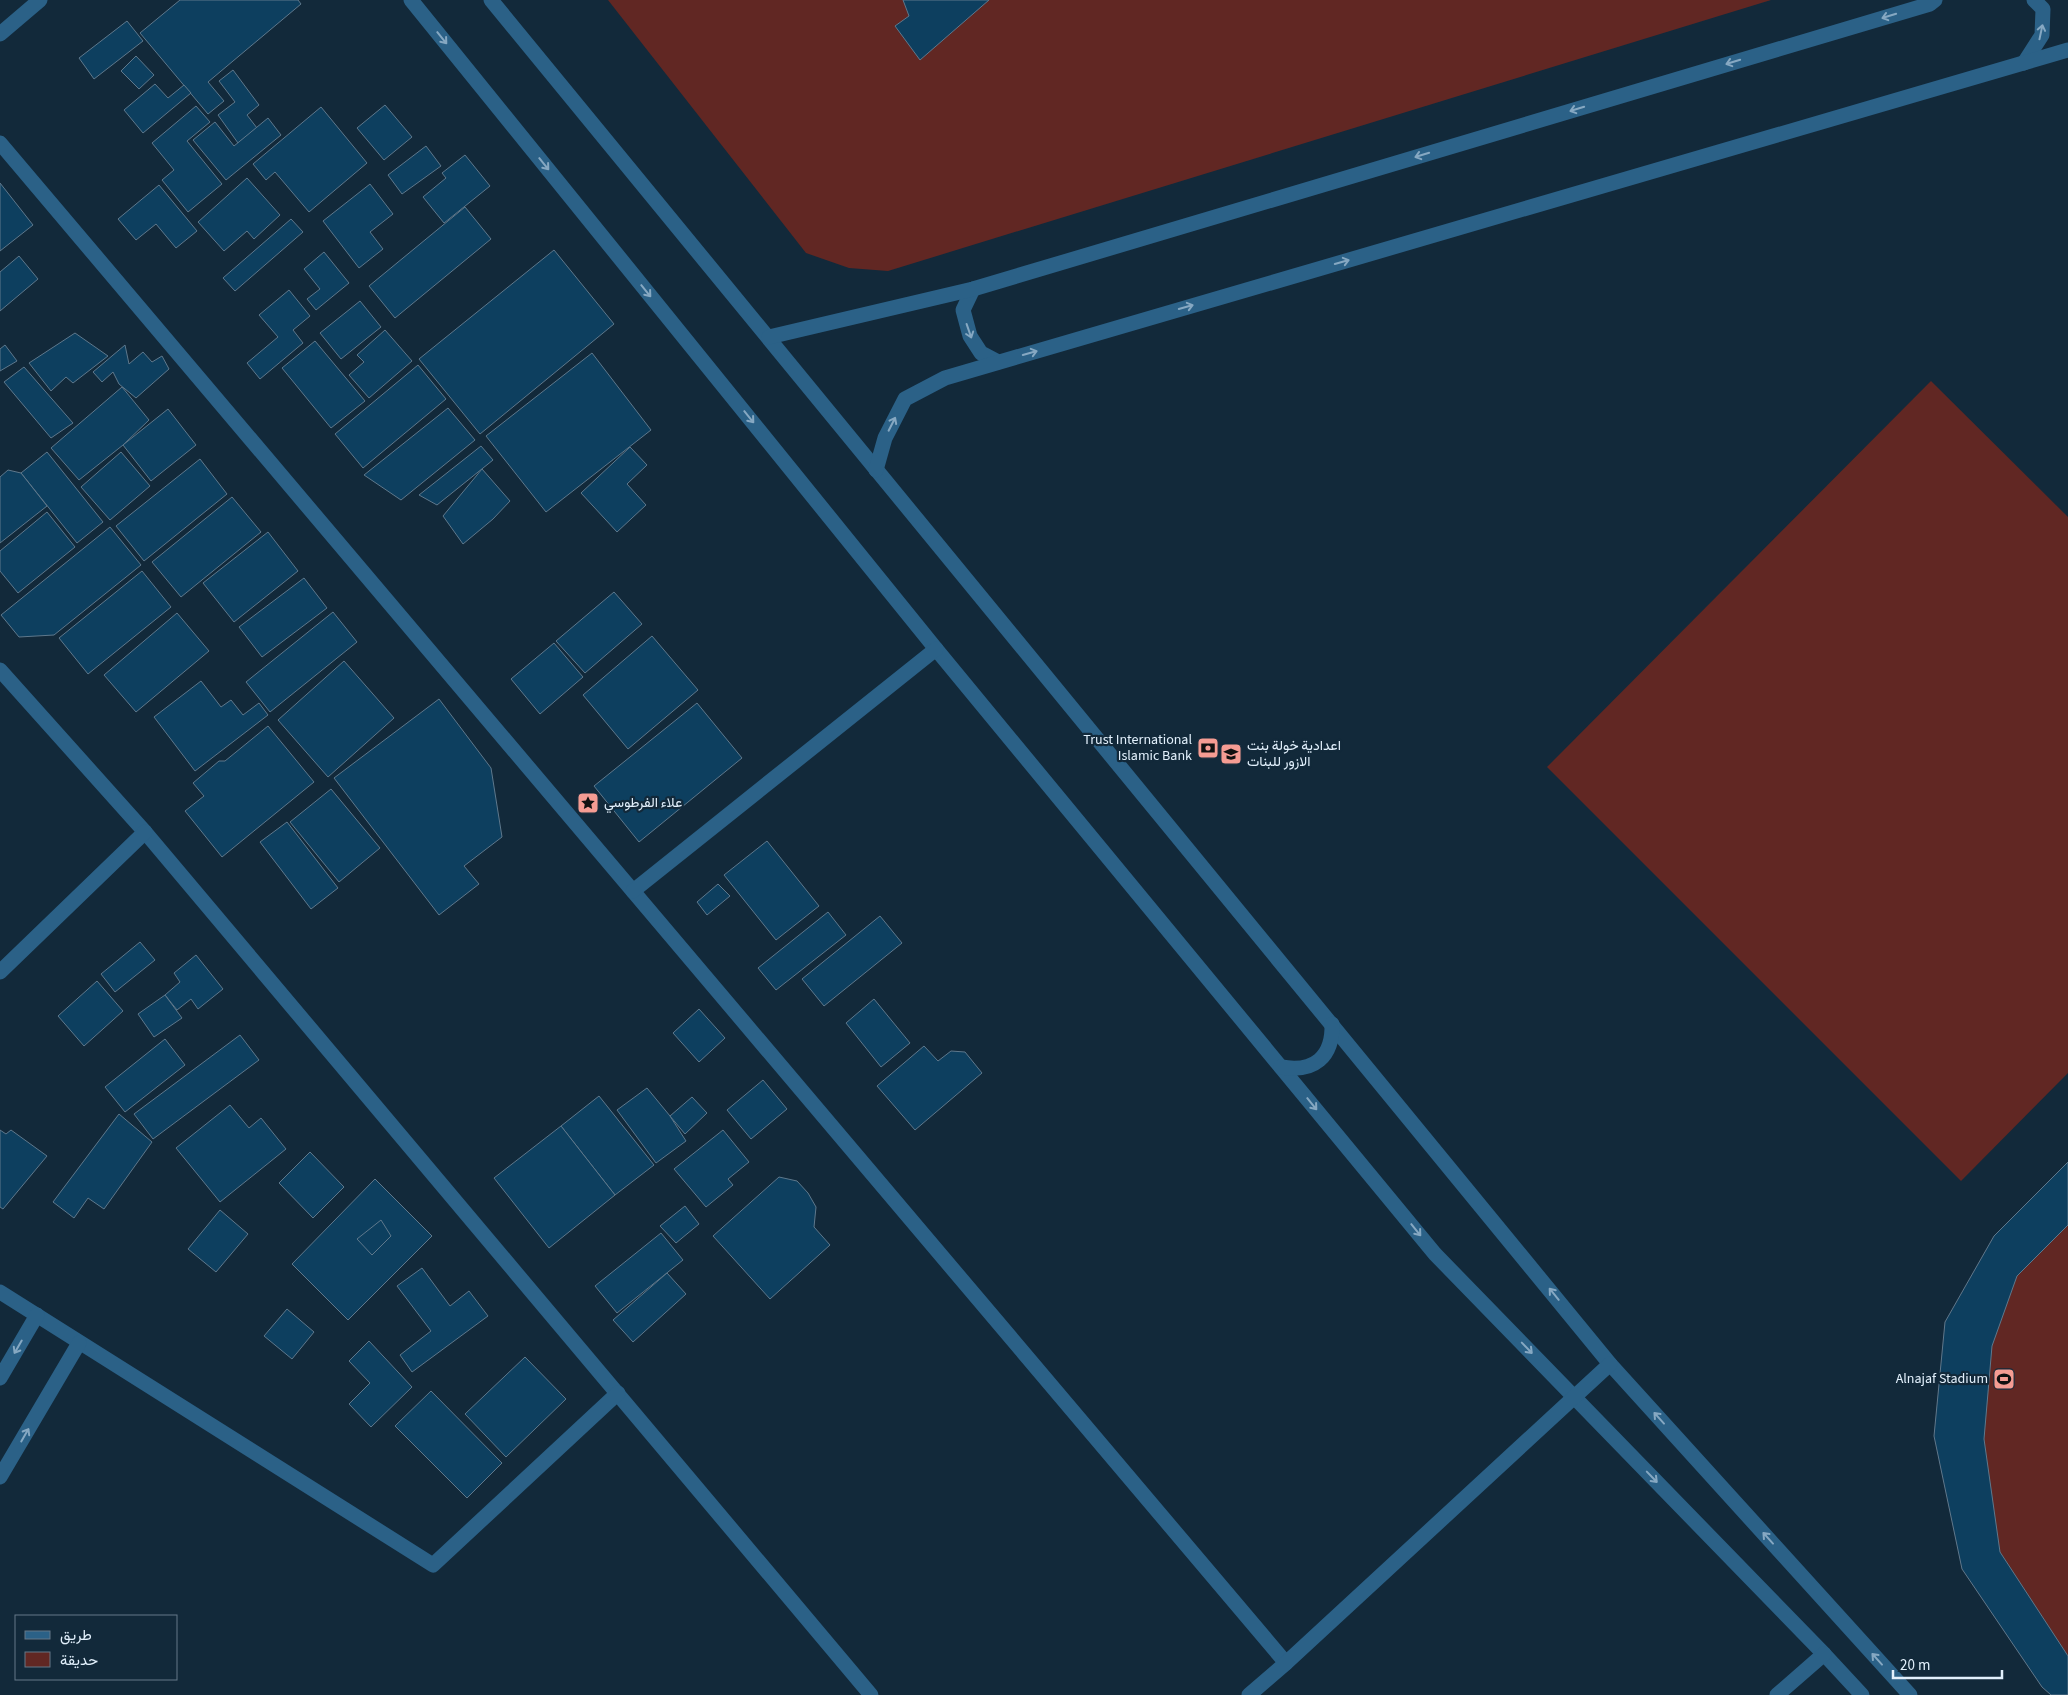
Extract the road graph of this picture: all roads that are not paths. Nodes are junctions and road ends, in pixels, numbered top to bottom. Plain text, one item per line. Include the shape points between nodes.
1 (40, 0) edge
2 (411, 0) edge
3 (491, 0) edge
4 (1935, 0) edge
5 (2034, 0) edge
6 (0, 34) edge
7 (2068, 50) edge
8 (2024, 63) junction
9 (0, 143) edge
10 (973, 289) junction
11 (769, 337) junction
12 (998, 362) junction
13 (876, 470) junction
14 (936, 649) junction
15 (0, 670) edge
16 (145, 832) junction
17 (633, 891) junction
18 (0, 972) edge
19 (1332, 1024) junction
20 (1281, 1067) junction
21 (0, 1292) edge
22 (37, 1315) junction
23 (79, 1342) junction
24 (1610, 1364) junction
25 (0, 1378) edge
26 (618, 1393) junction
27 (1574, 1396) junction
28 (0, 1477) edge
29 (1824, 1654) junction
30 (1286, 1663) junction
31 (871, 1695) edge
32 (1249, 1695) edge
33 (1777, 1695) edge
34 (1862, 1695) edge
35 (1910, 1695) edge

1 - 6 street
2 -> 14 street
3 - 11 street
4 -> 10 street
8 -> 5 street via 2042,35 2043,9
7 - 8 street
12 -> 8 street
9 - 17 street
10 - 11 street
10 -> 12 street via 963,310 970,336 981,353
11 - 13 street
13 -> 12 street via 885,438 905,399 945,378
13 - 19 street
14 - 17 street
14 - 20 street
15 - 16 street
16 - 18 street
16 - 26 street
17 - 30 street
19 - 20 street via 1333,1037 1320,1060 1295,1070
24 -> 19 street
20 -> 27 street via 1435,1254
21 - 22 street
22 - 23 street
22 -> 25 street
23 - 26 street via 433,1565
28 -> 23 street
24 - 27 street
35 -> 24 street
26 - 31 street
27 -> 29 street
27 - 30 street
29 - 33 street
29 - 34 street
30 - 32 street

